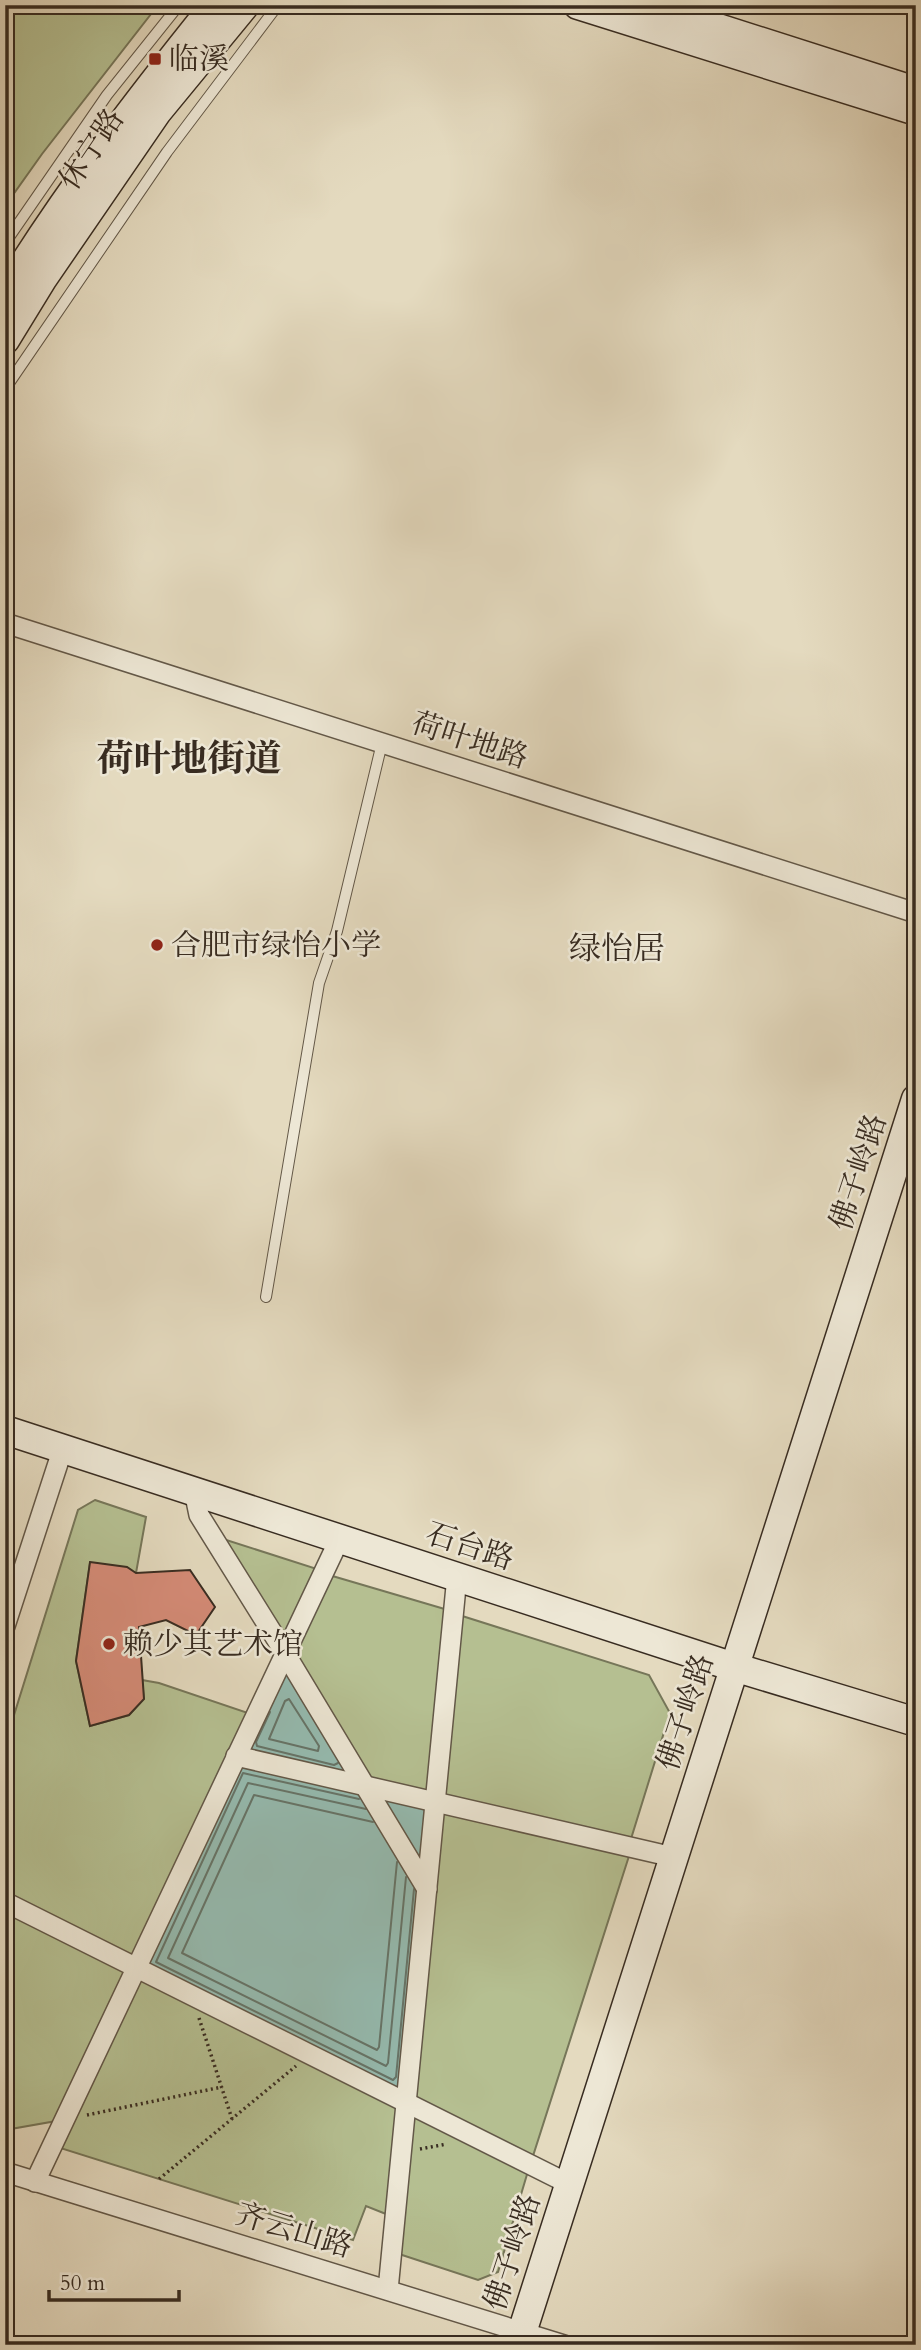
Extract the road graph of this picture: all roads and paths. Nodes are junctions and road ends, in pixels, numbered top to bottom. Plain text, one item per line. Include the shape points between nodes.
1 (18, 5) edge
2 (179, 5) edge
3 (215, 5) edge
4 (245, 5) edge
5 (278, 5) edge
6 (578, 5) edge
7 (646, 5) edge
8 (5, 26) edge
9 (916, 91) edge
10 (916, 111) edge
11 (5, 243) edge
12 (5, 295) edge
13 (5, 340) edge
14 (5, 389) edge
15 (5, 623) edge
16 (382, 743) junction
17 (916, 913) edge
18 (916, 1099) edge
19 (266, 1297) dead end
20 (5, 1430) edge
21 (63, 1448) junction
22 (194, 1491) junction
23 (340, 1538) junction
24 (457, 1576) junction
25 (5, 1626) edge
26 (285, 1653) junction
27 (734, 1667) junction
28 (916, 1722) edge
29 (236, 1756) junction
30 (363, 1786) junction
31 (435, 1803) junction
32 (673, 1857) junction
33 (427, 1889) junction
34 (5, 1902) edge
35 (136, 1968) junction
36 (199, 2018) dead end
37 (303, 2060) dead end
38 (222, 2087) junction
39 (406, 2103) junction
40 (65, 2118) junction
41 (232, 2119) junction
42 (454, 2143) dead end
43 (418, 2149) dead end
44 (5, 2172) edge
45 (159, 2179) dead end
46 (35, 2182) junction
47 (569, 2184) junction
48 (388, 2290) junction
49 (520, 2338) edge
50 (564, 2345) edge

1 - 8 path
2 - 11 lane via 107,95
3 - 12 street, 休宁路 via 152,84
4 - 13 street, 休宁路 via 157,112
5 - 14 lane via 167,152
6 - 10 street
7 - 9 street
15 - 16 street, 荷叶地路
16 - 17 street, 荷叶地路
16 - 19 lane via 337,931 319,983
18 - 27 street, 佛子岭路
20 - 21 street, 石台路
21 - 22 street, 石台路
21 - 25 street
22 - 23 street, 石台路
22 - 26 street via 199,1515
23 - 24 street, 石台路
23 - 26 street
24 - 27 street, 石台路
24 - 31 street
26 - 29 street
26 - 30 street
27 - 28 street, 石台路
27 - 32 street, 佛子岭路
29 - 30 street
29 - 35 street
30 - 31 street
30 - 33 street
31 - 32 street
31 - 33 street
32 - 47 street, 佛子岭路
33 - 39 street
34 - 35 street
35 - 39 street
35 - 40 street
36 - 38 path
37 - 41 path
38 - 40 path
38 - 41 path
39 - 47 street
39 - 48 street
40 - 46 street
41 - 45 path
42 - 43 path
44 - 46 street, 齐云山路
46 - 48 street, 齐云山路
47 - 49 street, 佛子岭路
48 - 49 street, 齐云山路
49 - 50 street, 齐云山路

